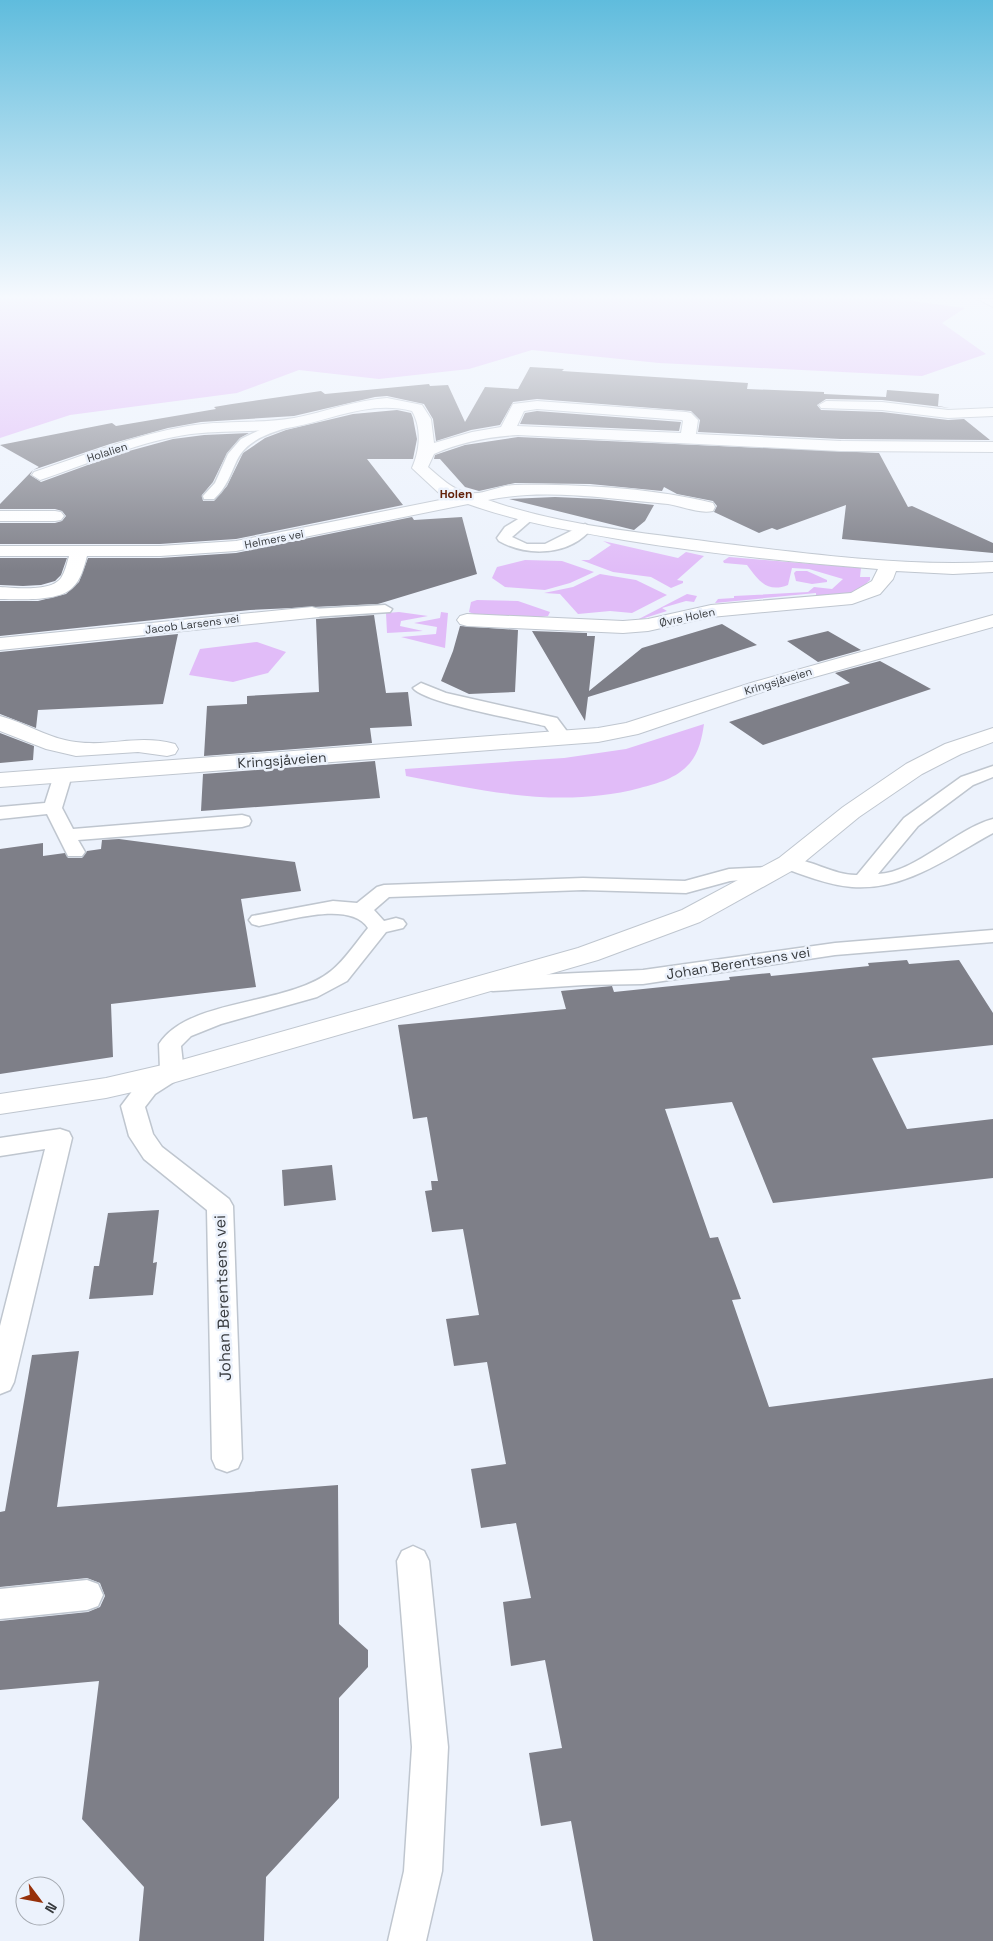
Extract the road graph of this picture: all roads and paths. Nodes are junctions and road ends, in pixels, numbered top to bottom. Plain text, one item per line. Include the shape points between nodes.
1 (826, 405) dead end
2 (993, 412) edge
3 (295, 422) junction
4 (507, 431) junction
5 (426, 433) junction
6 (688, 438) junction
7 (457, 439) junction
8 (993, 447) edge
9 (428, 451) junction
10 (40, 474) dead end
11 (209, 496) dead end
12 (464, 499) junction
13 (707, 507) dead end
14 (0, 516) edge
15 (55, 516) dead end
16 (528, 517) junction
17 (585, 528) junction
18 (0, 551) edge
19 (80, 551) junction
20 (888, 564) junction
21 (993, 567) edge
22 (0, 593) edge
23 (385, 608) dead end
24 (312, 612) joint
25 (467, 620) dead end
26 (993, 621) edge
27 (0, 644) edge
28 (421, 688) dead end
29 (0, 723) edge
30 (993, 735) edge
31 (563, 738) junction
32 (168, 749) dead end
33 (993, 771) edge
34 (63, 775) junction
35 (0, 780) edge
36 (53, 808) junction
37 (0, 813) edge
38 (242, 821) dead end
39 (993, 825) edge
40 (66, 835) junction
41 (75, 852) dead end
42 (779, 868) junction
43 (863, 880) junction
44 (360, 910) junction
45 (259, 920) dead end
46 (993, 936) edge
47 (483, 985) junction
48 (172, 1073) junction
49 (0, 1104) edge
50 (0, 1146) edge
51 (0, 1382) edge
52 (227, 1459) dead end
53 (413, 1561) dead end
54 (87, 1595) dead end
55 (0, 1604) edge
56 (407, 1941) edge

1 - 2 street via 882,406 948,414
3 - 5 street, Holalien via 337,410 398,404 417,408 424,419
3 - 10 street, Holalien via 209,428 167,435
3 - 11 lane, Holalien via 261,433 242,445 225,480
4 - 6 street
4 - 6 street via 518,407 537,405 686,416 691,420
4 - 7 street
5 - 7 street
5 - 9 street, Holalien
6 - 8 street via 841,446
7 - 9 street
9 - 12 street via 420,468 423,477
12 - 13 street via 537,489 674,500
12 - 16 street
12 - 19 street, Helmers vei via 236,546
14 - 15 street
16 - 17 street
16 - 17 lane via 504,538 515,546 529,549 551,548
17 - 20 street via 756,552
18 - 19 street, Helmers vei
19 - 22 street via 66,584 59,589
20 - 21 street
20 - 25 street, Øvre Holen via 887,574 874,590 844,600 711,611 623,627
23 - 24 lane, Jacob Larsens vei
24 - 27 street, Jacob Larsens vei
26 - 31 street, Kringsjåveien via 769,683 630,729
28 - 31 lane via 441,697 551,722
29 - 32 street via 62,747 86,750 151,746
30 - 42 street, Johan Berentsens vei via 953,749 914,769 851,812
31 - 34 street, Kringsjåveien
33 - 43 lane via 967,781 911,822
34 - 35 street, Kringsjåveien
34 - 36 lane
36 - 37 lane
36 - 40 lane
38 - 40 lane
39 - 43 lane via 888,880
40 - 41 lane
42 - 43 lane via 850,881
42 - 44 lane via 729,874 686,887 582,884 384,891
42 - 47 street, Johan Berentsens vei via 691,916 588,954
44 - 45 lane via 333,907
44 - 48 lane via 388,926 339,976 316,988 183,1031 170,1044
46 - 47 lane, Johan Berentsens vei via 835,949 642,977
47 - 48 street, Johan Berentsens vei
48 - 49 street, Johan Berentsens vei via 106,1088
48 - 52 lane, Johan Berentsens vei via 147,1088 133,1106 141,1136 152,1154 220,1206
50 - 51 lane via 60,1138
53 - 56 lane via 430,1748 423,1871
54 - 55 lane

